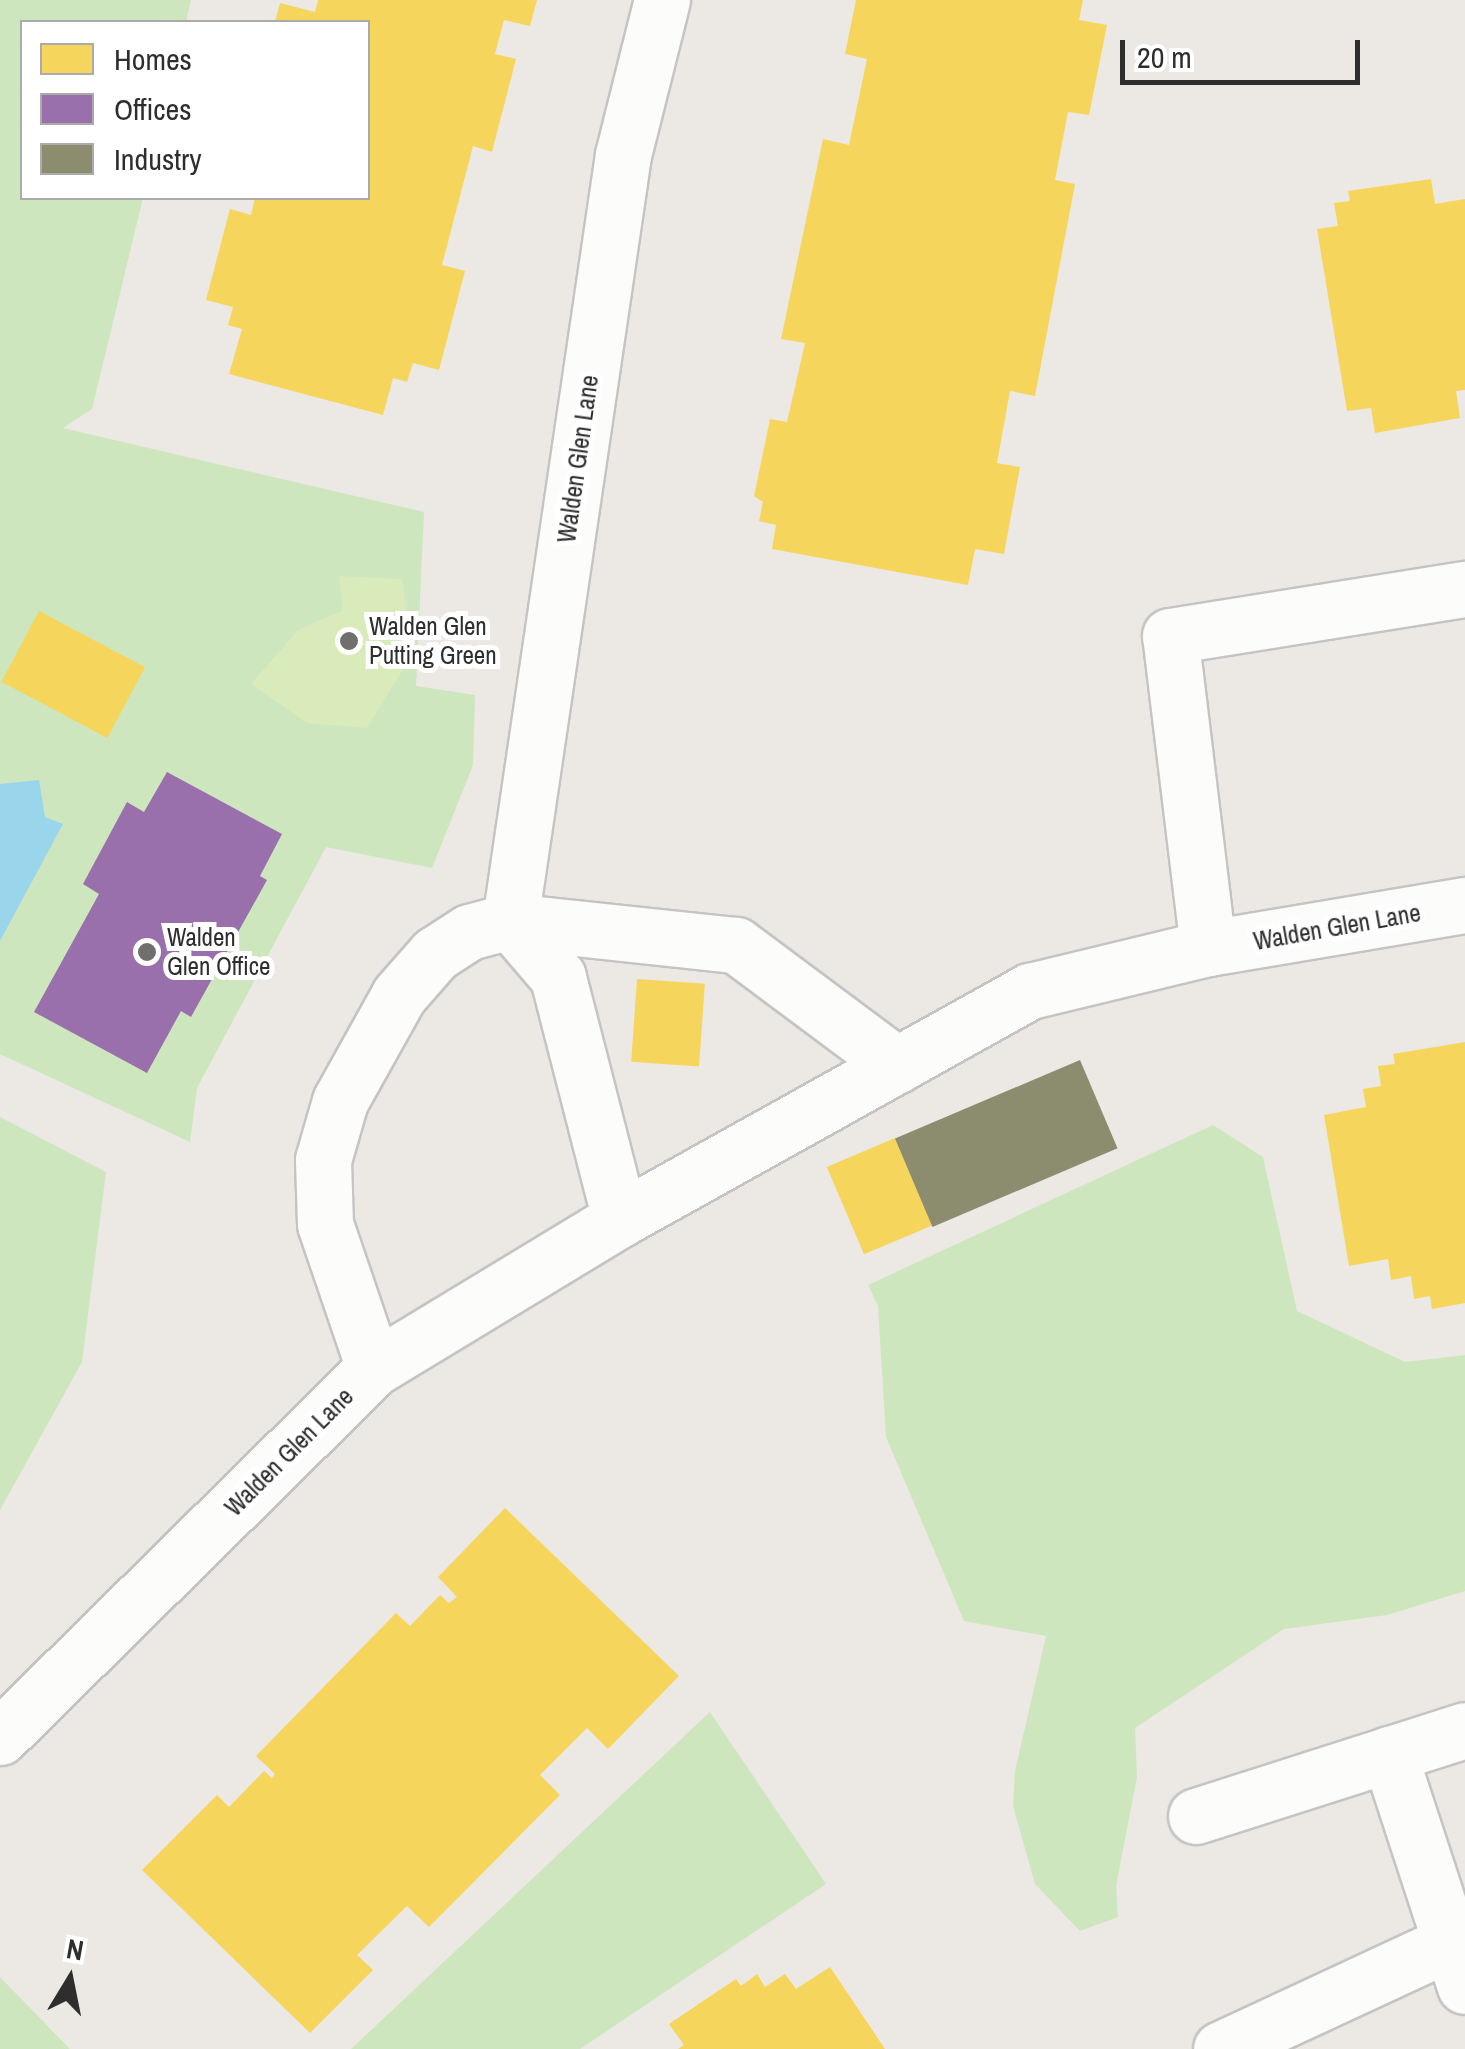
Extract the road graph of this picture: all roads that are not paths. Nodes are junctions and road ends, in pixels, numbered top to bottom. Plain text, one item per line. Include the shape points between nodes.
1 (662, 0) edge
2 (1465, 588) edge
3 (1465, 905) edge
4 (510, 922) junction
5 (1208, 948) junction
6 (897, 1066) junction
7 (620, 1220) junction
8 (374, 1368) junction
9 (1465, 1730) edge
10 (0, 1737) edge
11 (1389, 1754) junction
12 (1196, 1816) dead end
13 (1458, 1964) edge
14 (1221, 2049) edge

1 - 4 street, Walden Glen Lane via 623,155
2 - 5 street via 1170,636
3 - 5 street, Walden Glen Lane
4 - 6 street via 736,945
4 - 7 street via 558,977
4 - 8 street via 469,932 435,954 398,995 340,1101 323,1160 325,1224
5 - 6 street, Walden Glen Lane via 1030,992
6 - 7 street, Walden Glen Lane
7 - 8 street, Walden Glen Lane
8 - 10 street, Walden Glen Lane
9 - 11 street
11 - 12 street
11 - 13 street
13 - 14 street

